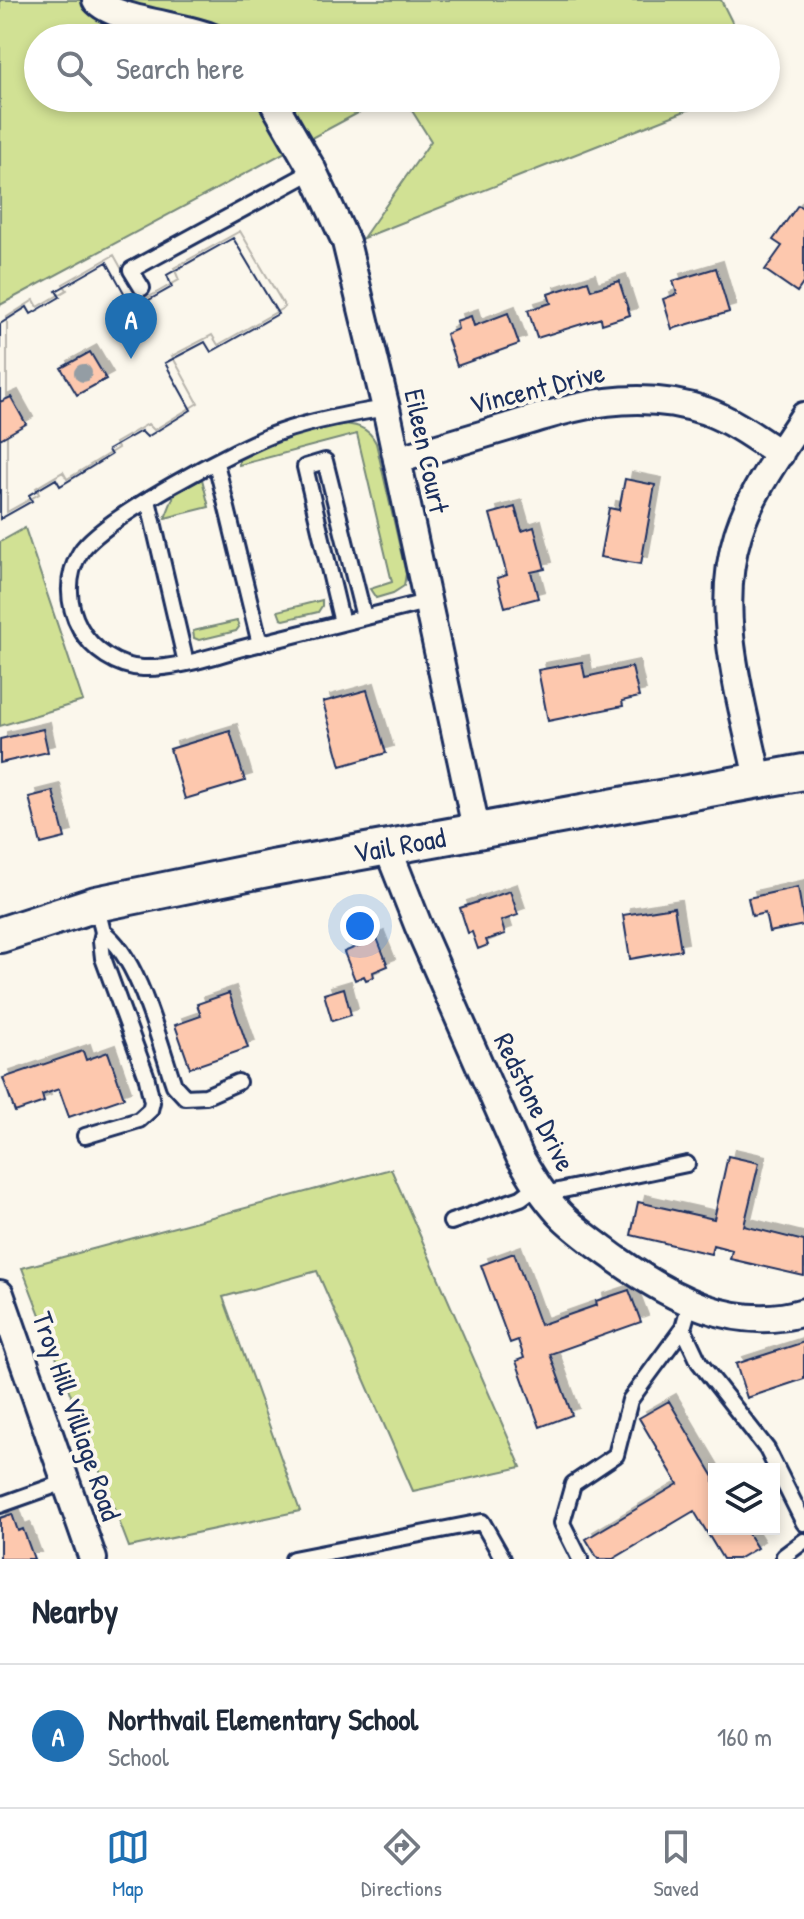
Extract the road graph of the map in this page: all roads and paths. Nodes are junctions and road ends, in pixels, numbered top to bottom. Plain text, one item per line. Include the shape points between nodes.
1 (96, 0) edge
2 (166, 24) edge
3 (279, 112) edge
4 (313, 171) junction
5 (142, 288) dead end
6 (386, 408) junction
7 (804, 416) edge
8 (780, 454) junction
9 (397, 460) junction
10 (216, 463) junction
11 (148, 500) junction
12 (426, 602) junction
13 (364, 617) junction
14 (342, 623) junction
15 (260, 644) junction
16 (186, 663) junction
17 (804, 772) edge
18 (758, 779) junction
19 (477, 833) junction
20 (388, 849) junction
21 (99, 918) junction
22 (0, 935) edge
23 (238, 1082) dead end
24 (85, 1136) dead end
25 (687, 1164) dead end
26 (541, 1190) junction
27 (451, 1222) dead end
28 (0, 1294) edge
29 (804, 1312) edge
30 (686, 1316) junction
31 (65, 1482) junction
32 (0, 1505) edge
33 (804, 1523) edge
34 (804, 1541) edge
35 (93, 1559) edge
36 (293, 1559) edge
37 (503, 1559) edge
38 (580, 1559) edge
39 (785, 1559) edge

1 - 2 street
3 - 4 street, Eileen Court
4 - 5 lane via 131,270
4 - 6 street, Eileen Court via 346,242
6 - 9 street, Eileen Court
6 - 10 lane via 278,432
7 - 8 street
8 - 9 street, Vincent Drive via 706,411 630,399 575,407
8 - 18 street via 751,502 730,568 733,648
9 - 12 street, Eileen Court
10 - 11 lane
10 - 15 lane
11 - 16 lane
11 - 16 lane via 89,539 72,569 71,603 84,635 109,658 142,668
12 - 13 lane
12 - 19 street, Eileen Court
13 - 14 lane
13 - 14 lane via 325,461 305,467
14 - 15 lane
15 - 16 lane
17 - 18 street, Vail Road
18 - 19 street, Vail Road
19 - 20 street, Vail Road
20 - 21 street, Vail Road via 272,868
20 - 26 street, Redstone Drive via 520,1157
21 - 22 street, Vail Road
21 - 23 lane via 129,964 179,1092 185,1097 206,1096
21 - 24 lane via 103,958 152,1102 139,1120
25 - 26 lane
26 - 27 lane
26 - 30 street, Redstone Drive via 560,1214
28 - 31 street, Troy Hill Villiage Road
29 - 30 street, Redstone Drive via 771,1319
30 - 33 lane via 699,1362 767,1449
30 - 38 lane via 630,1400 616,1455 573,1484 562,1523
31 - 32 lane
31 - 35 street, Troy Hill Villiage Road
34 - 39 lane
36 - 37 lane via 482,1522

